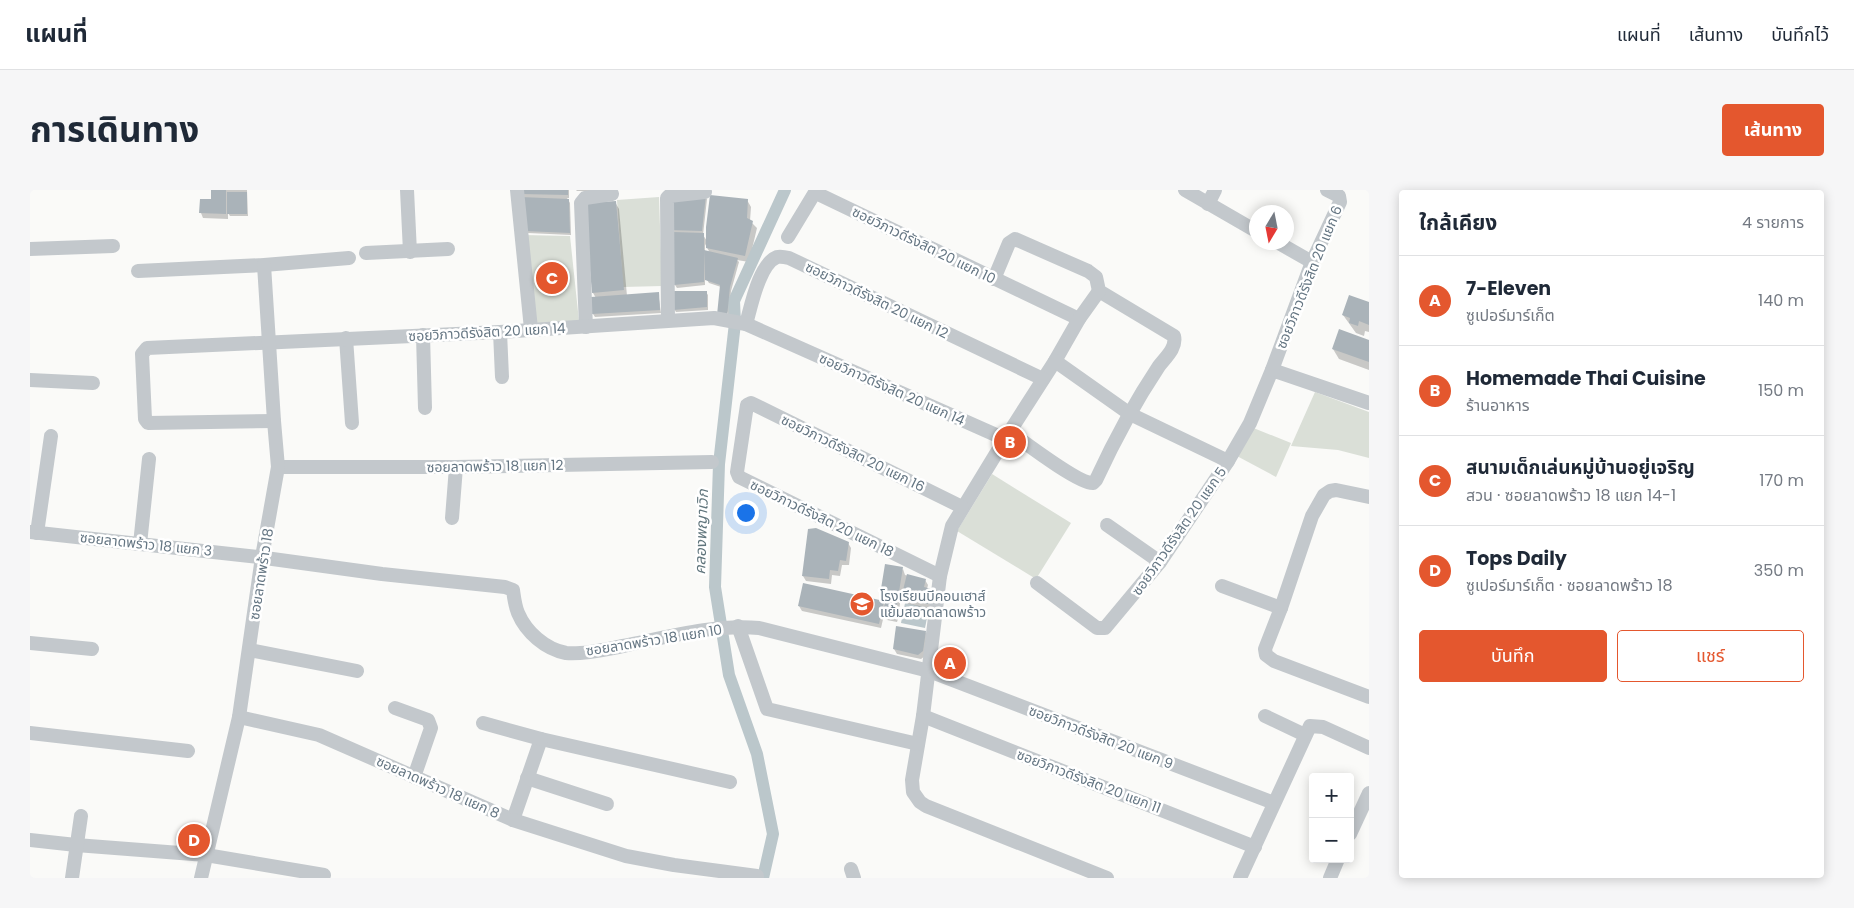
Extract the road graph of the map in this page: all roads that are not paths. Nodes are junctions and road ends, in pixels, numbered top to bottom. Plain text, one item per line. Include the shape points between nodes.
1 (407, 190) edge
2 (517, 190) edge
3 (1185, 190) edge
4 (1215, 190) edge
5 (1328, 190) edge
6 (705, 192) dead end
7 (612, 194) dead end
8 (1208, 204) junction
9 (1249, 227) edge
10 (788, 237) dead end
11 (113, 246) dead end
12 (30, 249) edge
13 (448, 249) dead end
14 (1291, 250) edge
15 (366, 252) dead end
16 (410, 252) junction
17 (349, 258) dead end
18 (1312, 262) junction
19 (264, 265) junction
20 (138, 271) dead end
21 (994, 279) junction
22 (1099, 291) junction
23 (1079, 319) junction
24 (668, 320) junction
25 (746, 324) junction
26 (586, 327) junction
27 (531, 329) junction
28 (500, 332) junction
29 (423, 335) junction
30 (346, 338) junction
31 (270, 342) junction
32 (1055, 361) junction
33 (1272, 370) junction
34 (502, 377) dead end
35 (1043, 379) junction
36 (30, 380) edge
37 (93, 383) dead end
38 (1369, 403) edge
39 (425, 408) dead end
40 (746, 409) joint
41 (1130, 414) junction
42 (274, 421) junction
43 (352, 424) dead end
44 (1007, 435) junction
45 (50, 436) dead end
46 (149, 459) dead end
47 (1228, 461) junction
48 (712, 462) dead end
49 (278, 467) junction
50 (456, 467) junction
51 (1369, 497) edge
52 (962, 507) junction
53 (452, 518) dead end
54 (1106, 525) dead end
55 (34, 532) edge
56 (140, 544) junction
57 (262, 557) junction
58 (1160, 562) junction
59 (940, 576) junction
60 (1038, 582) dead end
61 (1222, 586) dead end
62 (1281, 608) junction
63 (738, 626) junction
64 (30, 643) edge
65 (92, 649) dead end
66 (249, 650) junction
67 (357, 671) dead end
68 (929, 671) junction
69 (1369, 696) edge
70 (394, 708) dead end
71 (923, 716) junction
72 (1265, 716) dead end
73 (239, 717) junction
74 (483, 723) dead end
75 (30, 732) edge
76 (1305, 735) junction
77 (541, 739) junction
78 (918, 744) junction
79 (1369, 748) edge
80 (188, 751) dead end
81 (414, 778) junction
82 (527, 778) junction
83 (730, 782) dead end
84 (1369, 794) edge
85 (1274, 803) junction
86 (607, 804) dead end
87 (81, 816) dead end
88 (513, 820) junction
89 (1354, 826) edge
90 (30, 840) edge
91 (76, 845) junction
92 (1255, 847) junction
93 (206, 855) junction
94 (1336, 863) edge
95 (324, 875) dead end
96 (757, 876) dead end
97 (72, 878) edge
98 (201, 878) edge
99 (1107, 878) edge
100 (1240, 878) edge
101 (1330, 878) edge

1 - 16 street
2 - 27 street
3 - 8 street
4 - 8 street
5 - 18 street, ซอยวิภาวดีรังสิต 20 แยก 6 via 1339,196 1340,202
6 - 24 street via 667,198
7 - 26 street via 585,198 581,203
8 - 9 street
10 - 21 street, ซอยวิภาวดีรังสิต 20 แยก 10 via 814,194 818,194
11 - 12 street
13 - 16 street
14 - 18 street
15 - 16 street
17 - 19 street
18 - 33 street, ซอยวิภาวดีรังสิต 20 แยก 6
19 - 20 street
19 - 31 street, ซอยลาดพร้าว 18
21 - 22 street via 1009,243 1015,240 1088,271 1096,277
21 - 23 street, ซอยวิภาวดีรังสิต 20 แยก 10
22 - 23 street
22 - 41 street via 1174,336 1175,344
23 - 32 street
24 - 25 street, ซอยวิภาวดีรังสิต 20 แยก 14 via 714,318
24 - 26 street, ซอยวิภาวดีรังสิต 20 แยก 14
25 - 35 street, ซอยวิภาวดีรังสิต 20 แยก 12 via 762,273 778,257 789,258
25 - 44 street, ซอยวิภาวดีรังสิต 20 แยก 14
26 - 27 street, ซอยวิภาวดีรังสิต 20 แยก 14
27 - 28 street, ซอยวิภาวดีรังสิต 20 แยก 14
28 - 29 street, ซอยวิภาวดีรังสิต 20 แยก 14
28 - 34 street
29 - 30 street, ซอยวิภาวดีรังสิต 20 แยก 14
29 - 39 street
30 - 31 street, ซอยวิภาวดีรังสิต 20 แยก 14
30 - 43 street
31 - 42 street, ซอยลาดพร้าว 18
31 - 42 street, ซอยวิภาวดีรังสิต 20 แยก 14 via 147,348 142,354 145,419 148,424
32 - 35 street
32 - 41 street
33 - 38 street
33 - 47 street, ซอยวิภาวดีรังสิต 20 แยก 6 via 1250,423
35 - 44 street
36 - 37 street
40 - 52 street, ซอยวิภาวดีรังสิต 20 แยก 16 via 750,403
40 - 59 street, ซอยวิภาวดีรังสิต 20 แยก 18 via 737,472 739,477
41 - 44 street, ซอยวิภาวดีรังสิต 20 แยก 14 via 1096,480 1090,484
41 - 47 street
42 - 49 street, ซอยลาดพร้าว 18
44 - 52 street
45 - 55 street
46 - 56 street
47 - 58 street, ซอยวิภาวดีรังสิต 20 แยก 5
48 - 50 street, ซอยลาดพร้าว 18 แยก 12
49 - 50 street, ซอยลาดพร้าว 18 แยก 12
49 - 57 street, ซอยลาดพร้าว 18
50 - 53 street
51 - 62 street via 1336,490 1324,495 1312,516
52 - 59 street via 952,526
54 - 58 street
55 - 56 street, ซอยลาดพร้าว 18 แยก 3
56 - 57 street, ซอยลาดพร้าว 18 แยก 3
57 - 63 street, ซอยลาดพร้าว 18 แยก 10 via 511,588 517,612 526,628 537,639 567,653
57 - 66 street, ซอยลาดพร้าว 18
58 - 60 street, ซอยวิภาวดีรังสิต 20 แยก 5 via 1108,626 1102,629
59 - 68 street
61 - 62 street
62 - 69 street via 1265,649 1266,655 1274,661
63 - 68 street, ซอยลาดพร้าว 18 แยก 10 via 760,628
63 - 78 street via 767,709
64 - 65 street
66 - 67 street
66 - 73 street, ซอยลาดพร้าว 18
68 - 71 street
68 - 85 street, ซอยวิภาวดีรังสิต 20 แยก 9
70 - 81 street via 431,724
71 - 78 street
71 - 92 street, ซอยวิภาวดีรังสิต 20 แยก 11
72 - 76 street
73 - 81 street, ซอยลาดพร้าว 18 แยก 8 via 319,735
73 - 93 street, ซอยลาดพร้าว 18
74 - 77 street
75 - 80 street
76 - 79 street via 1310,726 1323,726
76 - 85 street
77 - 82 street, ซอยลาดพร้าว 18 แยก 8
77 - 83 street
78 - 99 street via 912,780 913,792 920,802
81 - 88 street, ซอยลาดพร้าว 18 แยก 8
82 - 86 street
82 - 88 street, ซอยลาดพร้าว 18 แยก 8
84 - 89 street
85 - 92 street
87 - 91 street
88 - 96 street via 626,856
90 - 91 street
91 - 93 street
91 - 97 street
92 - 100 street
93 - 95 street
93 - 98 street, ซอยลาดพร้าว 18
94 - 101 street

